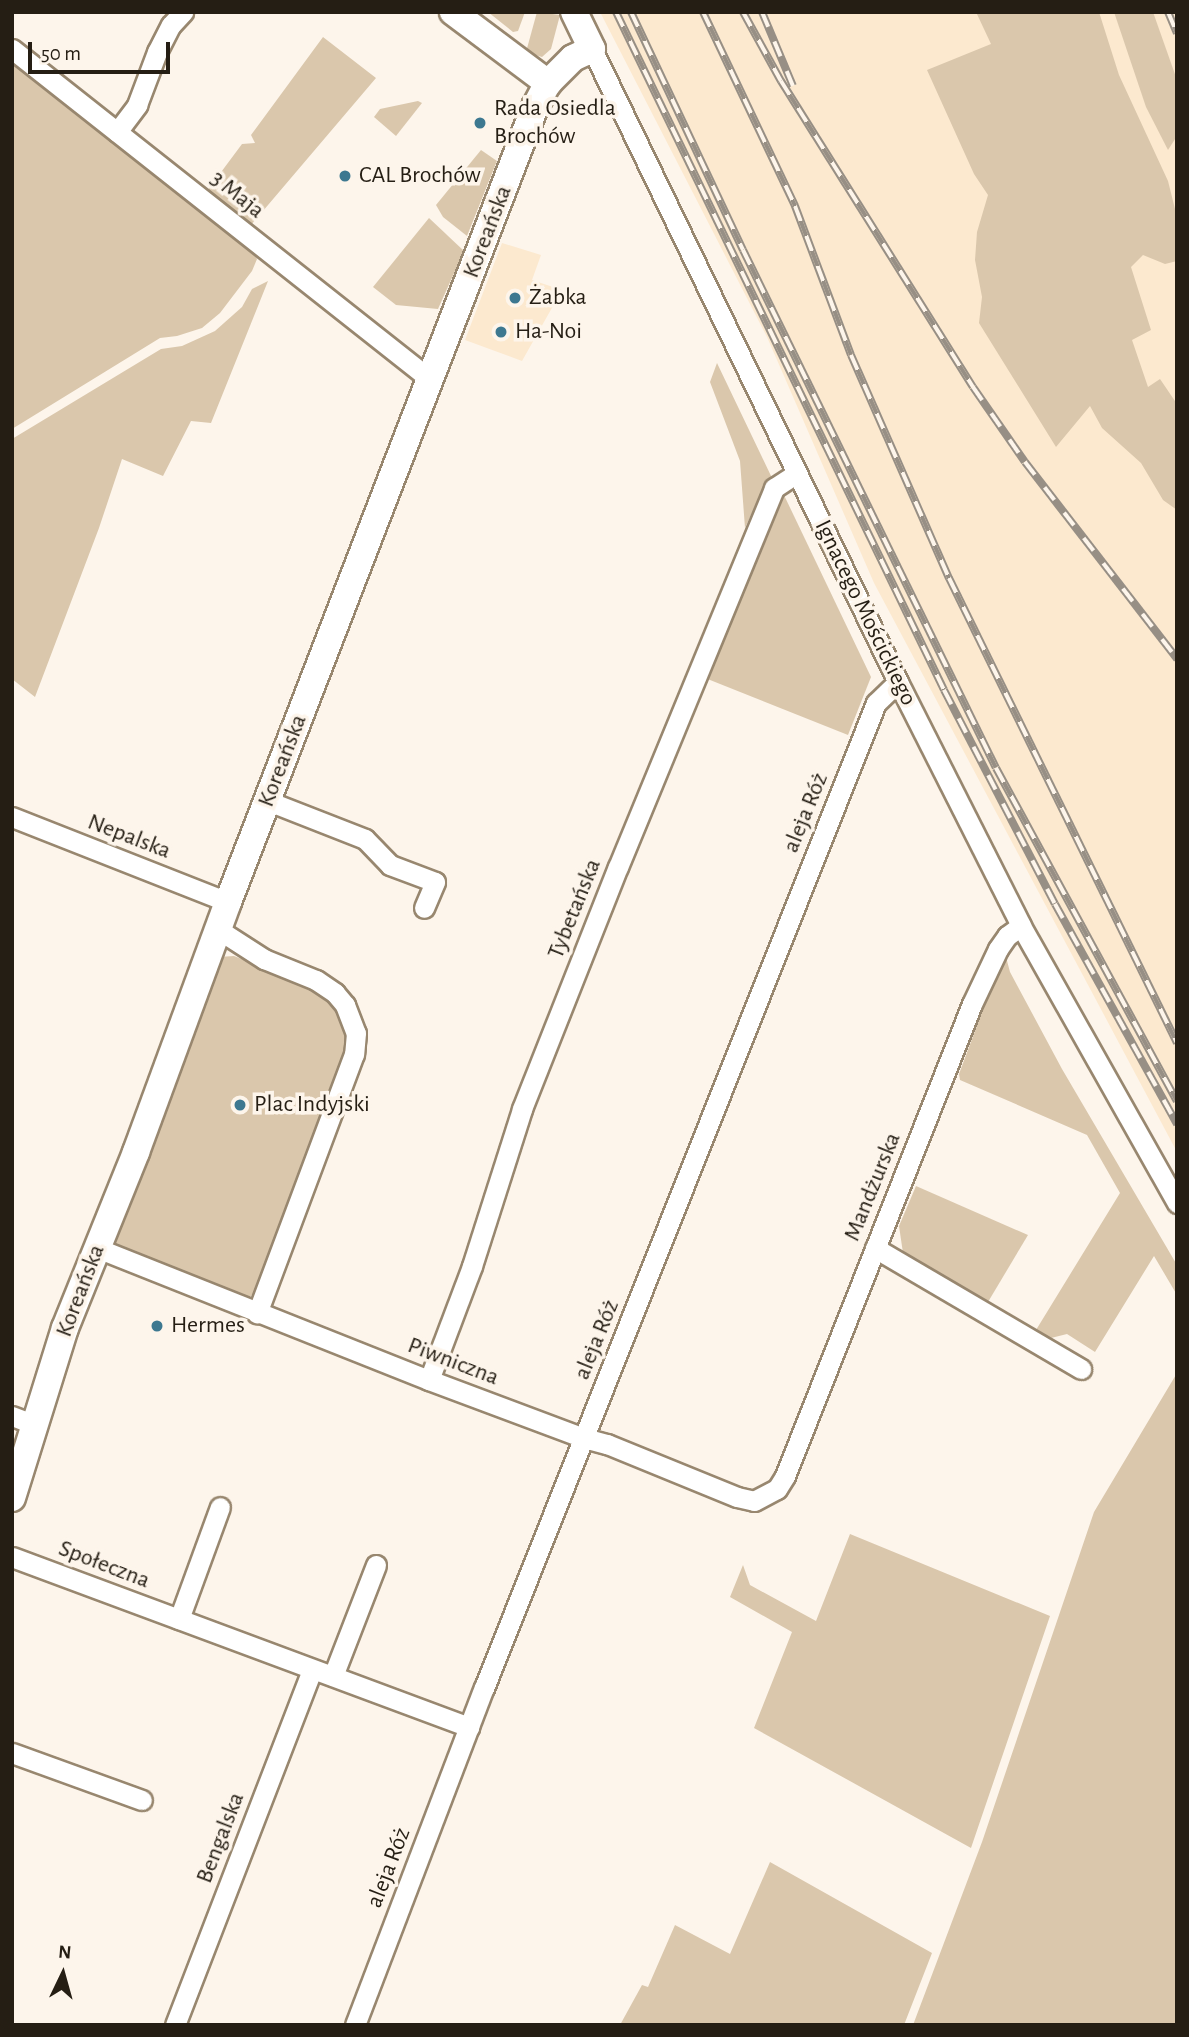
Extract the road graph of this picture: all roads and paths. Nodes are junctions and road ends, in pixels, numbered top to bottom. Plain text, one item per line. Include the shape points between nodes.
1 (183, 12) edge
2 (453, 12) edge
3 (574, 12) edge
4 (12, 49) edge
5 (592, 49) junction
6 (548, 83) junction
7 (117, 132) junction
8 (431, 380) junction
9 (797, 473) junction
10 (898, 682) junction
11 (268, 801) junction
12 (12, 817) edge
13 (228, 902) junction
14 (424, 908) dead end
15 (1021, 926) junction
16 (219, 930) junction
17 (1177, 1203) edge
18 (97, 1248) junction
19 (875, 1248) junction
20 (257, 1313) junction
21 (1081, 1369) dead end
22 (429, 1380) junction
23 (24, 1420) edge
24 (584, 1438) junction
25 (785, 1476) joint
26 (12, 1498) edge
27 (220, 1507) dead end
28 (12, 1557) edge
29 (376, 1565) dead end
30 (179, 1619) junction
31 (312, 1670) junction
32 (333, 1676) junction
33 (469, 1727) junction
34 (12, 1753) edge
35 (142, 1800) dead end
36 (175, 2025) edge
37 (355, 2025) edge

1 - 7 street via 157,52 137,105
2 - 6 street
3 - 5 street, Ignacego Mościckiego
4 - 7 street, 3 Maja
5 - 6 street, Koreańska via 573,58
5 - 9 street, Ignacego Mościckiego
6 - 8 street, Koreańska
7 - 8 street, 3 Maja
8 - 11 street, Koreańska
9 - 10 street, Ignacego Mościckiego
9 - 22 street, Tybetańska via 774,488 618,867 522,1109 472,1266
10 - 15 street, Ignacego Mościckiego
10 - 24 street, aleja Róż via 876,703
11 - 13 street, Koreańska
11 - 14 street via 365,839 390,865 435,881
12 - 13 street, Nepalska
13 - 16 street, Koreańska
15 - 17 street, Ignacego Mościckiego
15 - 19 street, Mandżurska via 998,948 972,1004
16 - 18 street, Koreańska
16 - 20 street via 264,959 316,980 335,993 356,1033 354,1054
18 - 20 street, Piwniczna
18 - 23 street, Koreańska
19 - 21 street
19 - 25 street, Mandżurska
20 - 22 street, Piwniczna
22 - 24 street, Piwniczna
23 - 26 street, Koreańska
24 - 25 street, Piwniczna via 746,1499 768,1496
24 - 33 street, aleja Róż
27 - 30 street
28 - 30 street, Społeczna
29 - 32 street
30 - 31 street, Społeczna
31 - 32 street, Społeczna
31 - 36 street, Bengalska
32 - 33 street, Społeczna
33 - 37 street, aleja Róż
34 - 35 street

